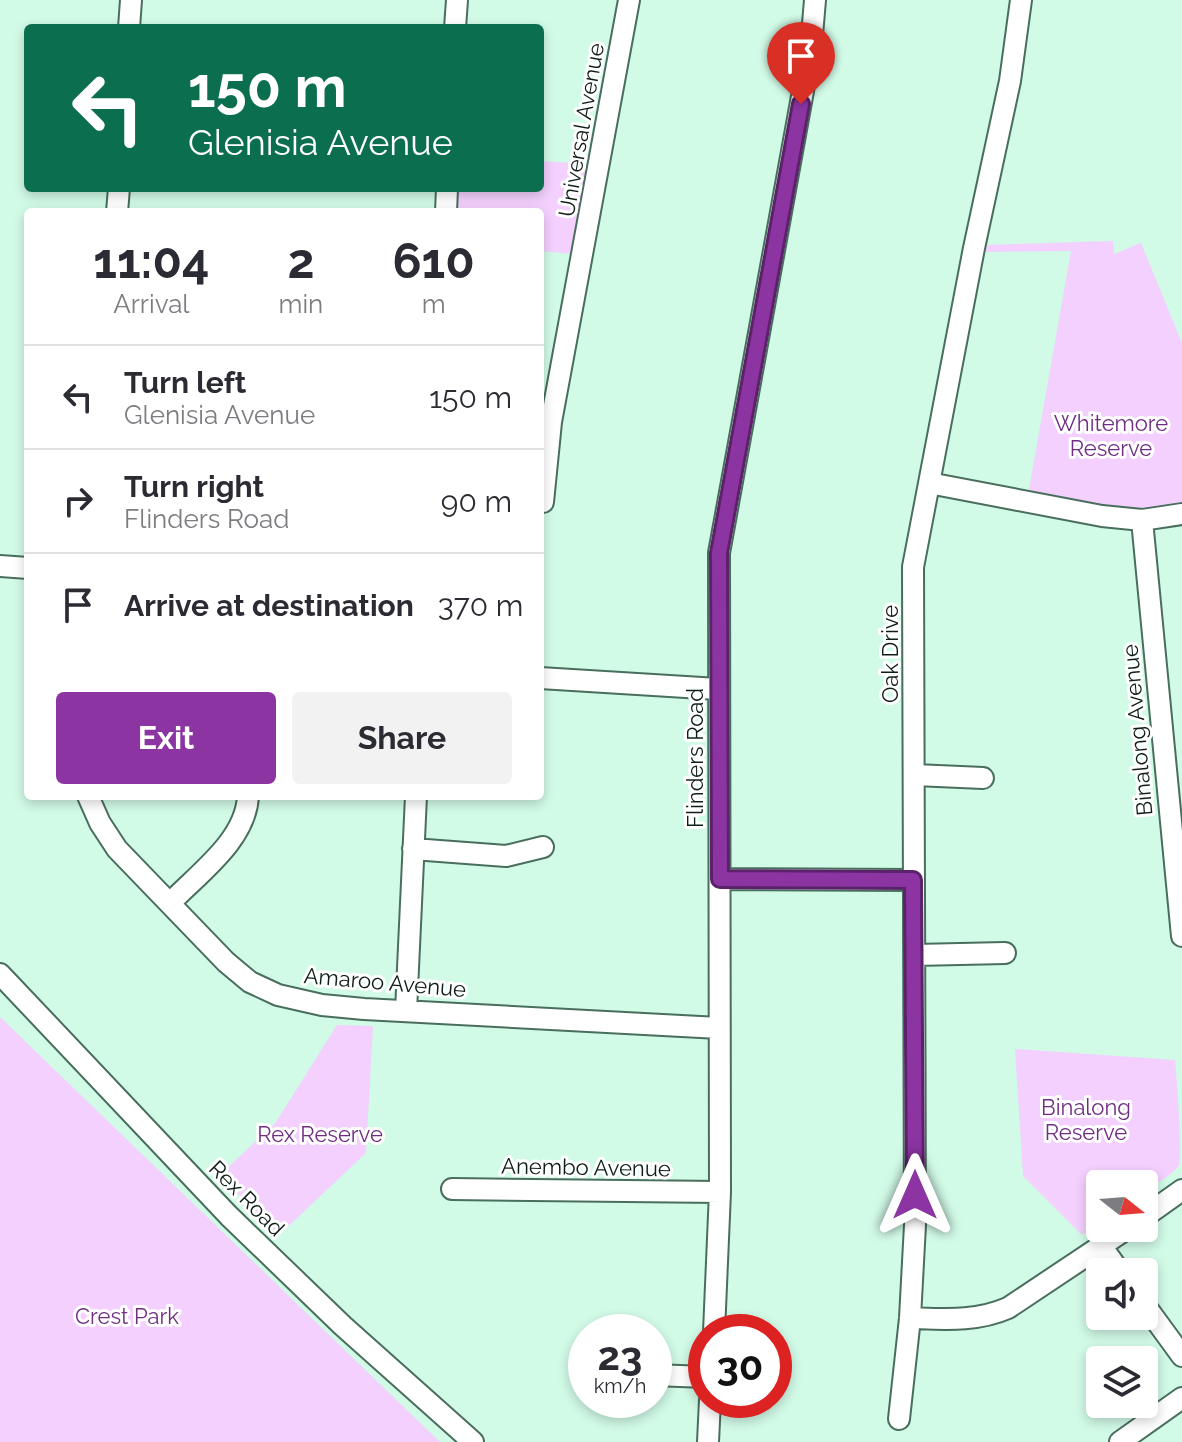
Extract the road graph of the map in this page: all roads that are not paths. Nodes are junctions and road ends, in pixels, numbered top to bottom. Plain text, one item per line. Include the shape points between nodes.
1 (131, 0) edge
2 (457, 0) edge
3 (629, 0) edge
4 (815, 0) edge
5 (1021, 0) edge
6 (129, 24) edge
7 (455, 24) edge
8 (929, 483) junction
9 (544, 492) edge
10 (1182, 514) edge
11 (1142, 520) junction
12 (0, 566) edge
13 (24, 568) edge
14 (544, 678) edge
15 (718, 689) junction
16 (915, 775) junction
17 (983, 778) dead end
18 (90, 800) edge
19 (248, 800) edge
20 (416, 800) edge
21 (543, 847) dead end
22 (413, 849) junction
23 (1178, 862) edge
24 (720, 879) junction
25 (913, 880) junction
26 (170, 903) junction
27 (1182, 936) edge
28 (1005, 953) dead end
29 (915, 955) junction
30 (0, 974) edge
31 (406, 1011) junction
32 (719, 1028) junction
33 (452, 1189) dead end
34 (1182, 1190) edge
35 (720, 1192) junction
36 (1158, 1207) edge
37 (1109, 1242) edge
38 (1102, 1247) junction
39 (1110, 1258) edge
40 (715, 1314) edge
41 (910, 1318) junction
42 (1158, 1323) edge
43 (1182, 1356) edge
44 (1182, 1398) edge
45 (709, 1418) edge
46 (899, 1419) dead end
47 (473, 1442) edge
48 (708, 1442) edge
49 (1120, 1442) edge

1 - 6 street
2 - 7 street
3 - 9 street, Universal Avenue via 551,422
4 - 15 street, Flinders Road via 811,47 719,553
5 - 8 street, Oak Drive via 1010,81
8 - 11 street
8 - 16 street, Oak Drive via 913,567
10 - 11 street
11 - 23 street, Binalong Avenue
12 - 13 street
14 - 15 street
15 - 24 street, Flinders Road
16 - 17 street
16 - 25 street, Oak Drive
18 - 26 street, Amaroo Avenue via 117,849
19 - 26 street via 234,837
20 - 22 street
21 - 22 street via 506,856
22 - 31 street
23 - 27 street, Binalong Avenue
24 - 25 street
24 - 32 street, Flinders Road
25 - 29 street, Oak Drive
26 - 31 street, Amaroo Avenue via 226,962 250,982 278,995 322,1005
28 - 29 street
29 - 41 street, Oak Drive
30 - 47 street, Rex Road via 229,1216
31 - 32 street, Amaroo Avenue
32 - 35 street, Flinders Road
33 - 35 street, Anembo Avenue
34 - 36 street
35 - 40 street, Flinders Road
37 - 38 street
38 - 39 street
38 - 41 street via 995,1314
41 - 46 street, Oak Drive
42 - 43 street
44 - 49 street
45 - 48 street

